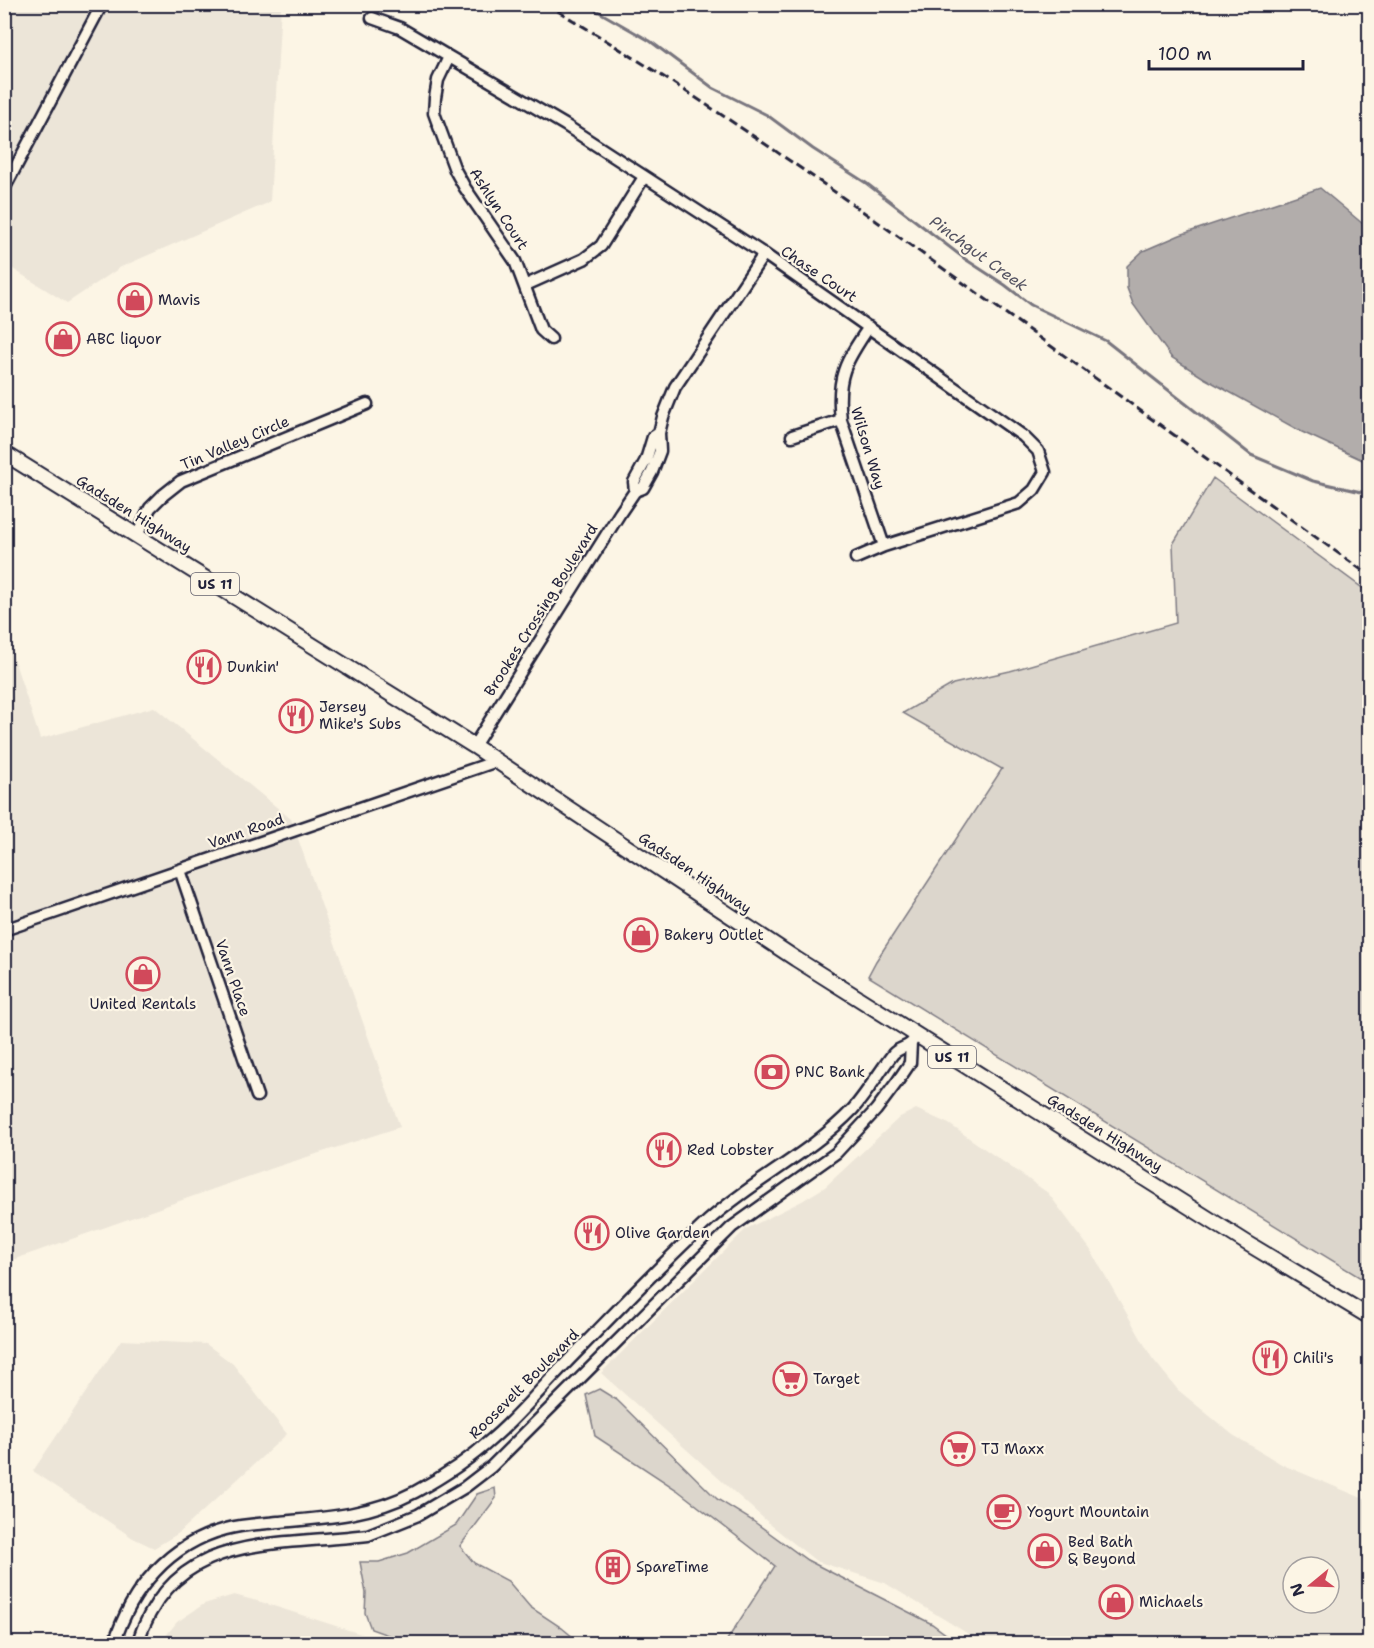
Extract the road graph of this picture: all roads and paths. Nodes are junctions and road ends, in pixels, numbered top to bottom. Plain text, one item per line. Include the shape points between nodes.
1 (102, 4) edge
2 (372, 18) dead end
3 (448, 57) junction
4 (645, 177) junction
5 (4, 189) edge
6 (764, 254) junction
7 (526, 285) junction
8 (869, 327) junction
9 (551, 339) dead end
10 (367, 404) dead end
11 (841, 420) junction
12 (792, 436) dead end
13 (4, 453) edge
14 (137, 536) junction
15 (884, 546) junction
16 (856, 558) dead end
17 (474, 746) junction
18 (497, 761) junction
19 (180, 870) junction
20 (4, 930) edge
21 (914, 1039) junction
22 (257, 1096) dead end
23 (1370, 1317) edge
24 (114, 1644) edge
25 (137, 1644) edge

1 - 5 street
2 - 3 street, Chase Court via 400,28
3 - 4 street, Chase Court
3 - 7 street, Ashlyn Court via 438,80 434,114 460,179 515,261
4 - 6 street, Chase Court
4 - 7 street via 601,246 584,259
6 - 8 street, Chase Court
6 - 17 street, Brookes Crossing Boulevard via 675,387 659,433 653,437 634,482 635,491
7 - 9 street, Ashlyn Court via 541,330
8 - 11 street, Wilson Way via 844,369 839,388
8 - 15 street, Chase Court via 1023,436 1038,451 1045,472 1034,490 1019,503
10 - 14 street, Tin Valley Circle via 181,482 150,508
11 - 12 street
11 - 15 street, Wilson Way
13 - 14 main road, Gadsden Highway / US 11
14 - 17 main road, Gadsden Highway / US 11
15 - 16 street, Chase Court
17 - 18 main road, Gadsden Highway / US 11
18 - 19 street, Vann Road
18 - 21 main road, Gadsden Highway / US 11
19 - 20 street, Vann Road
19 - 22 street, Vann Place
21 - 23 main road, Gadsden Highway / US 11
21 - 24 street, Roosevelt Boulevard via 895,1052 872,1086 831,1129 751,1185 705,1224 478,1451 417,1491 372,1510 236,1527 192,1542 168,1558 142,1584 127,1608
21 - 25 street via 910,1063 897,1082 836,1153 724,1234 478,1478 418,1515 368,1535 232,1550 205,1559 183,1572 163,1593 149,1612

